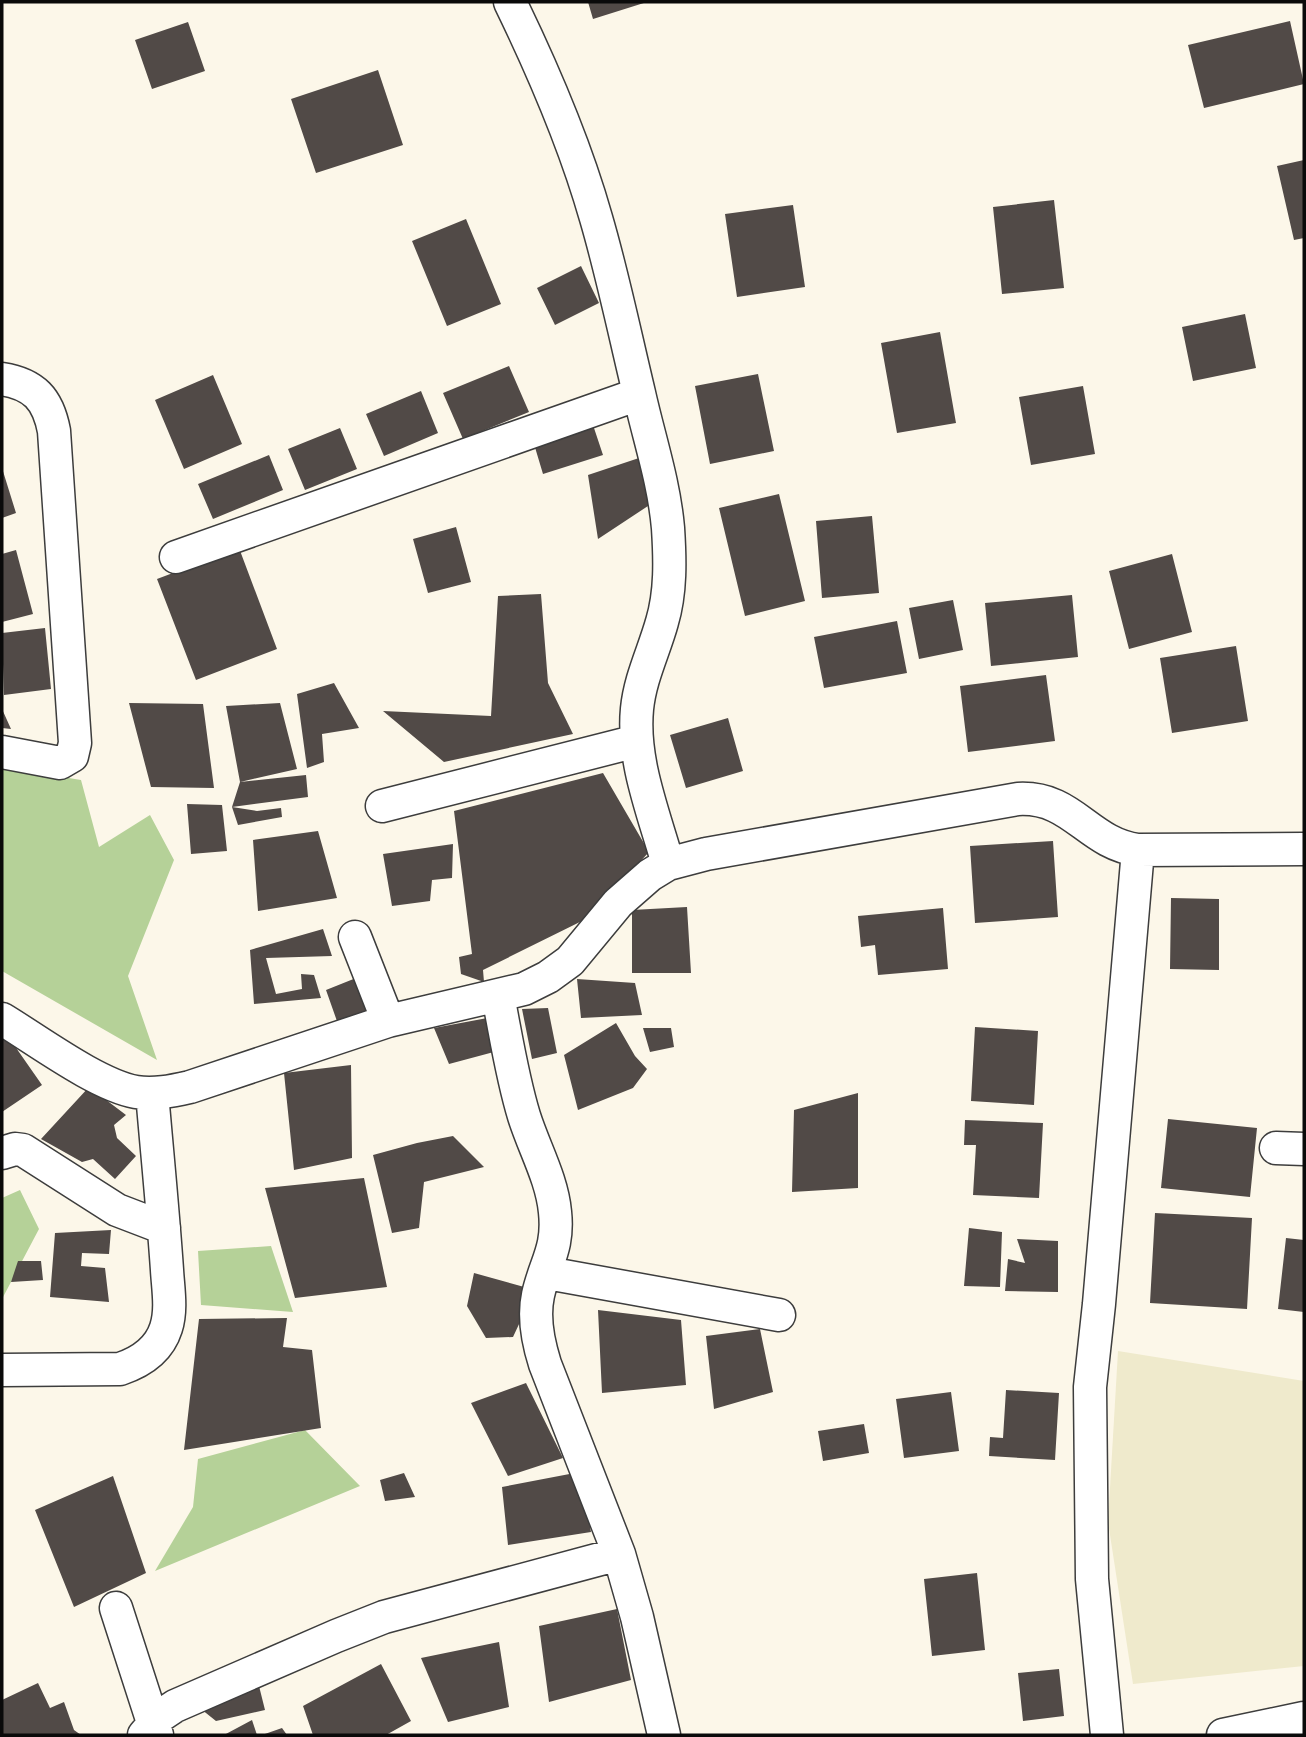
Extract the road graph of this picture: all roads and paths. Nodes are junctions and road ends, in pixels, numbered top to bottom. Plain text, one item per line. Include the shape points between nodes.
1 (510, 2) edge
2 (2, 379) edge
3 (639, 394) junction
4 (176, 557) dead end
5 (637, 741) junction
6 (2, 752) edge
7 (382, 806) dead end
8 (1304, 849) edge
9 (1138, 850) junction
10 (668, 864) junction
11 (355, 937) dead end
12 (498, 996) junction
13 (2, 1019) edge
14 (388, 1021) junction
15 (152, 1093) junction
16 (2, 1153) edge
17 (164, 1228) junction
18 (547, 1273) junction
19 (779, 1315) dead end
20 (2, 1370) edge
21 (619, 1554) junction
22 (116, 1608) dead end
23 (1304, 1718) edge
24 (151, 1731) edge
25 (664, 1735) edge
26 (1107, 1735) edge
27 (1223, 1735) edge

1 - 3 street via 566,130 596,216
2 - 6 street via 31,388 51,415 75,743 72,756 60,763
3 - 4 street
3 - 5 street via 662,489 669,564 662,623 637,709
5 - 7 street
5 - 10 street
8 - 9 street
9 - 10 street via 1112,844 1064,809 1033,798
9 - 26 street via 1090,1387 1092,1579
10 - 12 street via 625,895 570,961 524,989
11 - 14 street
12 - 14 street
12 - 18 street via 523,1111 554,1202 556,1233
13 - 15 street via 107,1083
14 - 15 street via 190,1087
15 - 17 street
16 - 17 street via 23,1150 117,1210
17 - 20 street via 169,1312 160,1343 149,1354 120,1368
18 - 19 street
18 - 21 street via 538,1295 538,1341
21 - 24 street via 360,1626 175,1706
21 - 25 street
22 - 24 street
23 - 27 street

